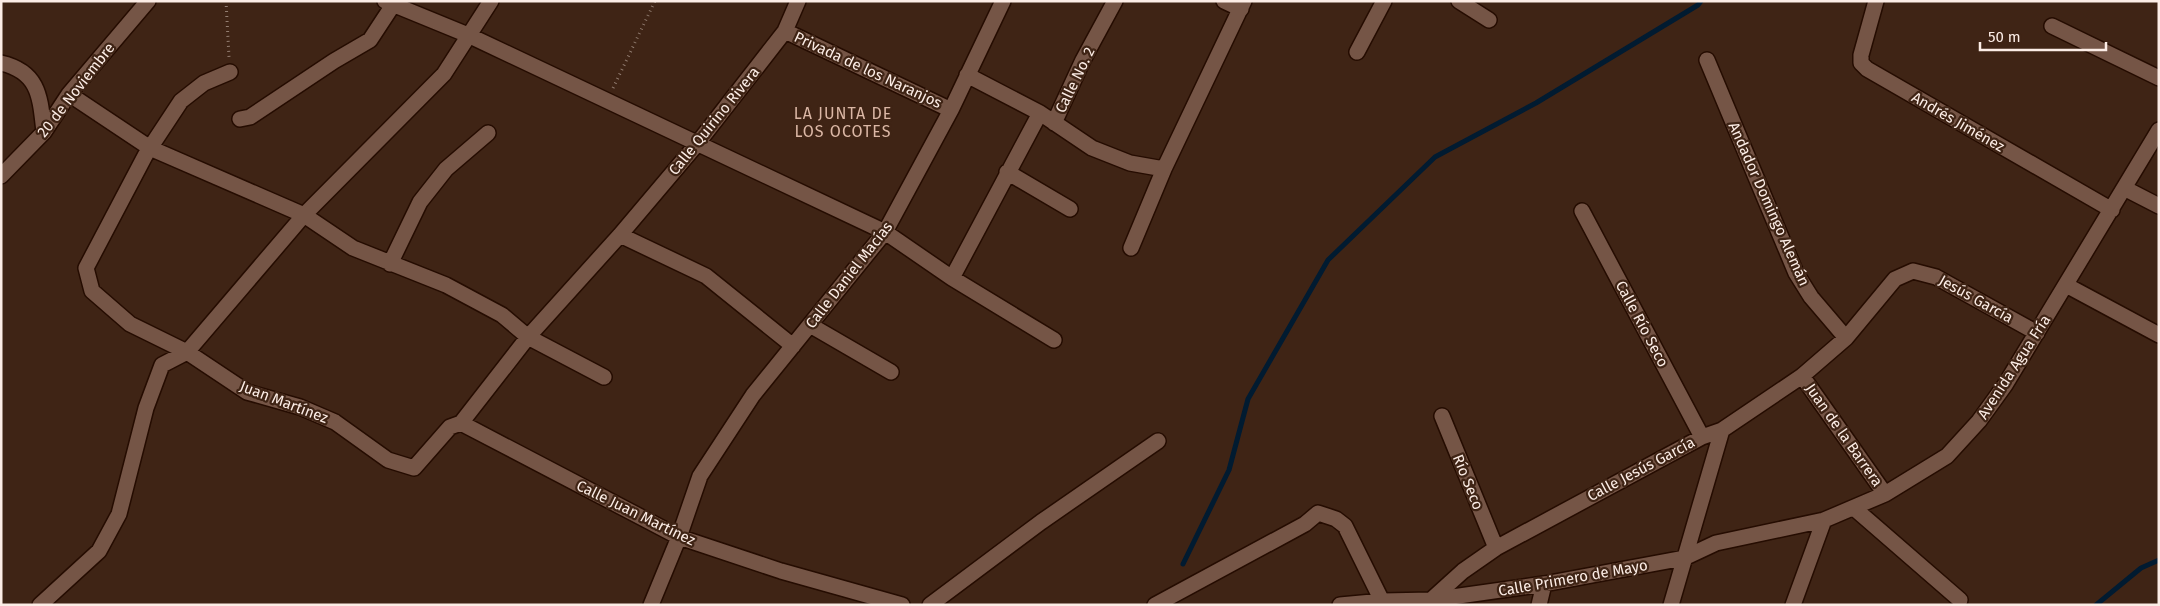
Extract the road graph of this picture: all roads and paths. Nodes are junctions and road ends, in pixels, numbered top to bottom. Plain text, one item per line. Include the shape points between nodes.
1 (148, 1) edge
2 (226, 1) edge
3 (491, 1) edge
4 (655, 1) edge
5 (798, 1) edge
6 (1004, 1) edge
7 (1115, 1) edge
8 (1224, 1) edge
9 (1384, 1) edge
10 (1459, 1) edge
11 (1876, 1) edge
12 (389, 3) edge
13 (1242, 5) edge
14 (1489, 20) dead end
15 (2052, 26) dead end
16 (785, 31) junction
17 (468, 35) junction
18 (1356, 52) dead end
19 (1707, 60) dead end
20 (1, 63) edge
21 (230, 72) joint
22 (967, 74) junction
23 (2159, 78) edge
24 (69, 94) junction
25 (606, 102) junction
26 (951, 110) junction
27 (1040, 113) junction
28 (240, 119) dead end
29 (1054, 123) junction
30 (2159, 130) edge
31 (44, 132) junction
32 (488, 133) dead end
33 (697, 144) junction
34 (150, 148) junction
35 (1164, 169) junction
36 (1007, 172) junction
37 (1, 176) edge
38 (2124, 188) junction
39 (2159, 206) edge
40 (1070, 209) dead end
41 (2112, 210) junction
42 (1582, 211) dead end
43 (304, 215) junction
44 (885, 232) junction
45 (620, 235) junction
46 (1131, 248) dead end
47 (390, 264) junction
48 (1912, 271) joint
49 (952, 278) junction
50 (2066, 285) junction
51 (810, 325) junction
52 (2037, 333) junction
53 (2159, 334) edge
54 (528, 337) junction
55 (1846, 338) junction
56 (1054, 340) dead end
57 (793, 346) junction
58 (187, 352) junction
59 (891, 372) dead end
60 (604, 376) dead end
61 (1802, 376) junction
62 (1442, 416) dead end
63 (461, 423) junction
64 (1722, 430) junction
65 (1702, 437) junction
66 (1158, 441) dead end
67 (1885, 494) junction
68 (1854, 508) junction
69 (1824, 520) junction
70 (679, 537) junction
71 (1496, 548) junction
72 (1684, 558) junction
73 (1544, 584) junction
74 (1431, 600) junction
75 (1960, 600) dead end
76 (1383, 603) edge
77 (40, 605) edge
78 (651, 605) edge
79 (902, 605) edge
80 (930, 605) edge
81 (1155, 605) edge
82 (1340, 605) edge
83 (1539, 605) edge
84 (1671, 605) edge
85 (1793, 605) edge

1 - 24 street, 20 de Noviembre
2 - 21 path
3 - 17 street
4 - 25 path
5 - 16 street, Calle Quirino Rivera
6 - 22 street, Calle Daniel Macías
7 - 29 street, Calle No. 2
8 - 13 street
9 - 18 street
10 - 14 street
11 - 41 street, Andrés Jiménez via 1861,55 1861,63 1867,69
12 - 17 street
12 - 28 street via 370,40 250,117
13 - 35 street
15 - 23 street
16 - 26 street, Privada de los Naranjos
16 - 33 street, Calle Quirino Rivera
17 - 25 street
17 - 43 street via 434,86
19 - 55 street, Andador Domingo Alemán via 1796,273 1811,297
20 - 31 street via 30,76 41,102
21 - 34 street via 204,83 181,101
22 - 26 street, Calle Daniel Macías
22 - 27 street, Calle No. 2
24 - 31 street, 20 de Noviembre
24 - 34 street
25 - 33 street
26 - 44 street, Calle Daniel Macías
27 - 29 street, Calle No. 2
27 - 36 street
29 - 35 street via 1092,148 1130,163
30 - 38 street, Avenida Agua Fría
31 - 37 street, 20 de Noviembre
32 - 47 street via 446,169 420,202
33 - 44 street
33 - 45 street, Calle Quirino Rivera
34 - 43 street
34 - 58 street, Juan Martínez via 86,268 92,291 130,324
35 - 46 street
36 - 40 street
36 - 49 street
38 - 39 street
38 - 41 street, Avenida Agua Fría
41 - 50 street, Avenida Agua Fría
42 - 65 street, Calle Río Seco
43 - 47 street via 353,248
43 - 58 street
44 - 49 street
44 - 51 street, Calle Daniel Macías
45 - 54 street, Calle Quirino Rivera
45 - 57 street via 706,276
47 - 54 street via 446,285 502,316
48 - 52 street, Jesús García via 1936,276
48 - 55 street, Calle Jesús García via 1895,279
49 - 56 street
50 - 52 street, Avenida Agua Fría
50 - 53 street
51 - 57 street, Calle Daniel Macías
51 - 59 street
52 - 67 street, Avenida Agua Fría via 1980,421 1947,456
54 - 60 street
54 - 63 street, Calle Quirino Rivera
55 - 61 street, Calle Jesús García
57 - 70 street, Calle Daniel Macías via 753,394 700,476
58 - 63 street, Juan Martínez via 247,392 300,407 336,422 388,460 414,468 450,426
58 - 77 street via 162,365 146,408 119,514 99,551
61 - 64 street, Calle Jesús García
61 - 67 street, Juan de la Barrera
62 - 71 street, Río Seco
63 - 70 street, Calle Juan Martínez
64 - 65 street, Calle Jesús García
64 - 72 street
65 - 71 street, Calle Jesús García
66 - 80 street via 1041,522
67 - 68 street, Avenida Agua Fría
68 - 69 street, Avenida Agua Fría
68 - 75 street
69 - 72 street, Avenida Agua Fría via 1716,543
69 - 85 street
70 - 78 street, Calle Daniel Macías
70 - 79 street, Calle Juan Martínez via 781,571
71 - 74 street, Calle Jesús García via 1463,571
72 - 73 street, Calle Primero de Mayo
72 - 84 street
73 - 74 street, Calle Primero de Mayo
73 - 83 street
74 - 76 street
76 - 81 street via 1345,526 1318,513 1305,524
76 - 82 street

